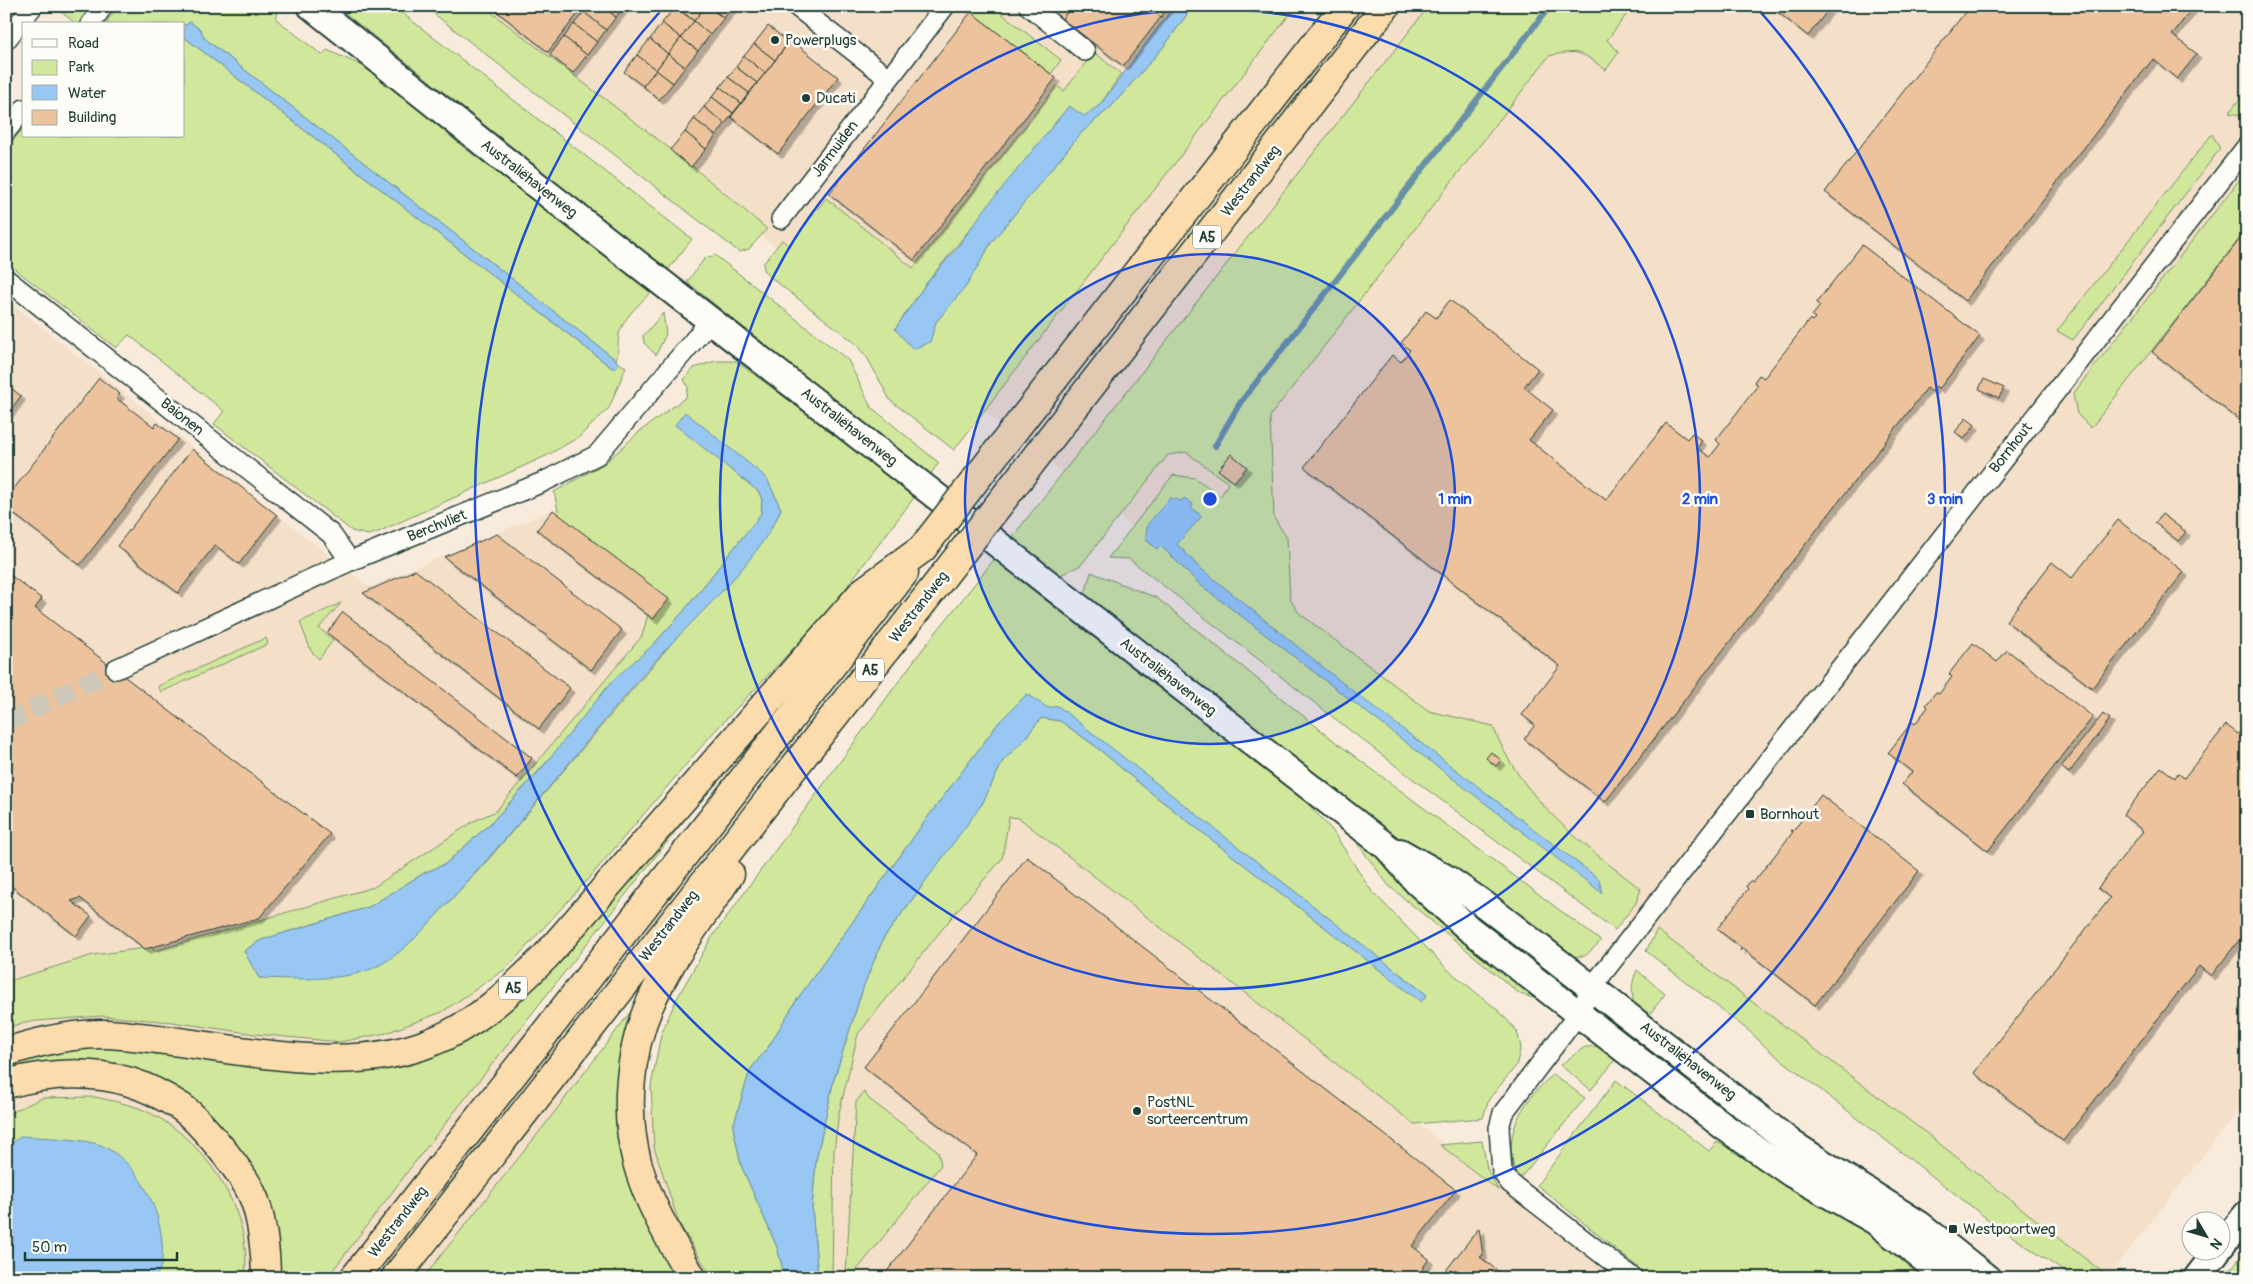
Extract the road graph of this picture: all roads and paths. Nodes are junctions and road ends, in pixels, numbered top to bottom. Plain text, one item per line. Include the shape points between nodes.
1 (33, 6) edge
2 (103, 6) edge
3 (311, 6) edge
4 (796, 6) edge
5 (945, 6) edge
6 (1029, 6) edge
7 (1345, 6) edge
8 (1386, 6) edge
9 (92, 22) edge
10 (6, 40) edge
11 (1085, 51) dead end
12 (888, 78) junction
13 (22, 111) edge
14 (6, 131) edge
15 (2247, 146) edge
16 (781, 219) dead end
17 (6, 279) edge
18 (711, 320) junction
19 (350, 561) junction
20 (872, 598) junction
21 (116, 669) tunnel mouth
22 (834, 715) junction
23 (1388, 847) junction
24 (1592, 987) junction
25 (1578, 1012) junction
26 (6, 1052) edge
27 (6, 1084) edge
28 (2247, 1214) edge
29 (2230, 1235) edge
30 (2209, 1262) edge
31 (266, 1278) edge
32 (354, 1278) edge
33 (395, 1278) edge
34 (692, 1278) edge
35 (1633, 1278) edge
36 (1948, 1278) edge
37 (1987, 1278) edge
38 (2197, 1278) edge

1 - 10 street
2 - 9 street
3 - 18 street, Australiëhavenweg
4 - 12 street
5 - 12 street, Jarmuiden
6 - 11 street
7 - 20 highway, A5, bridge via 922,549
8 - 22 highway, Westrandweg / A5, bridge
12 - 16 street, Jarmuiden
13 - 14 street
15 - 24 street, Bornhout
17 - 19 street, Baionen via 331,534
18 - 19 street, Berchvliet via 597,455 542,482
18 - 23 street, Australiëhavenweg
19 - 21 street, Berchvliet
20 - 26 highway, A5 via 546,956 470,1022 430,1043 389,1056 335,1058 268,1055 188,1042 105,1034 62,1038
20 - 32 highway, Westrandweg / A5
22 - 33 highway, Westrandweg / A5
22 - 34 highway, A5 via 664,975 648,1007 638,1044 631,1078 630,1117 637,1161 650,1198
23 - 24 street, Australiëhavenweg via 1446,878
23 - 25 street, Australiëhavenweg via 1436,900 1468,928
24 - 25 street, Bornhout
24 - 37 street, Australiëhavenweg via 1794,1145 1920,1226
25 - 35 street via 1503,1113 1499,1128 1502,1172 1518,1191
25 - 36 street, Australiëhavenweg via 1723,1126 1792,1174 1875,1221
27 - 31 highway via 63,1074 94,1075 131,1083 182,1108 226,1154 252,1193 266,1250
28 - 29 street
30 - 38 street

